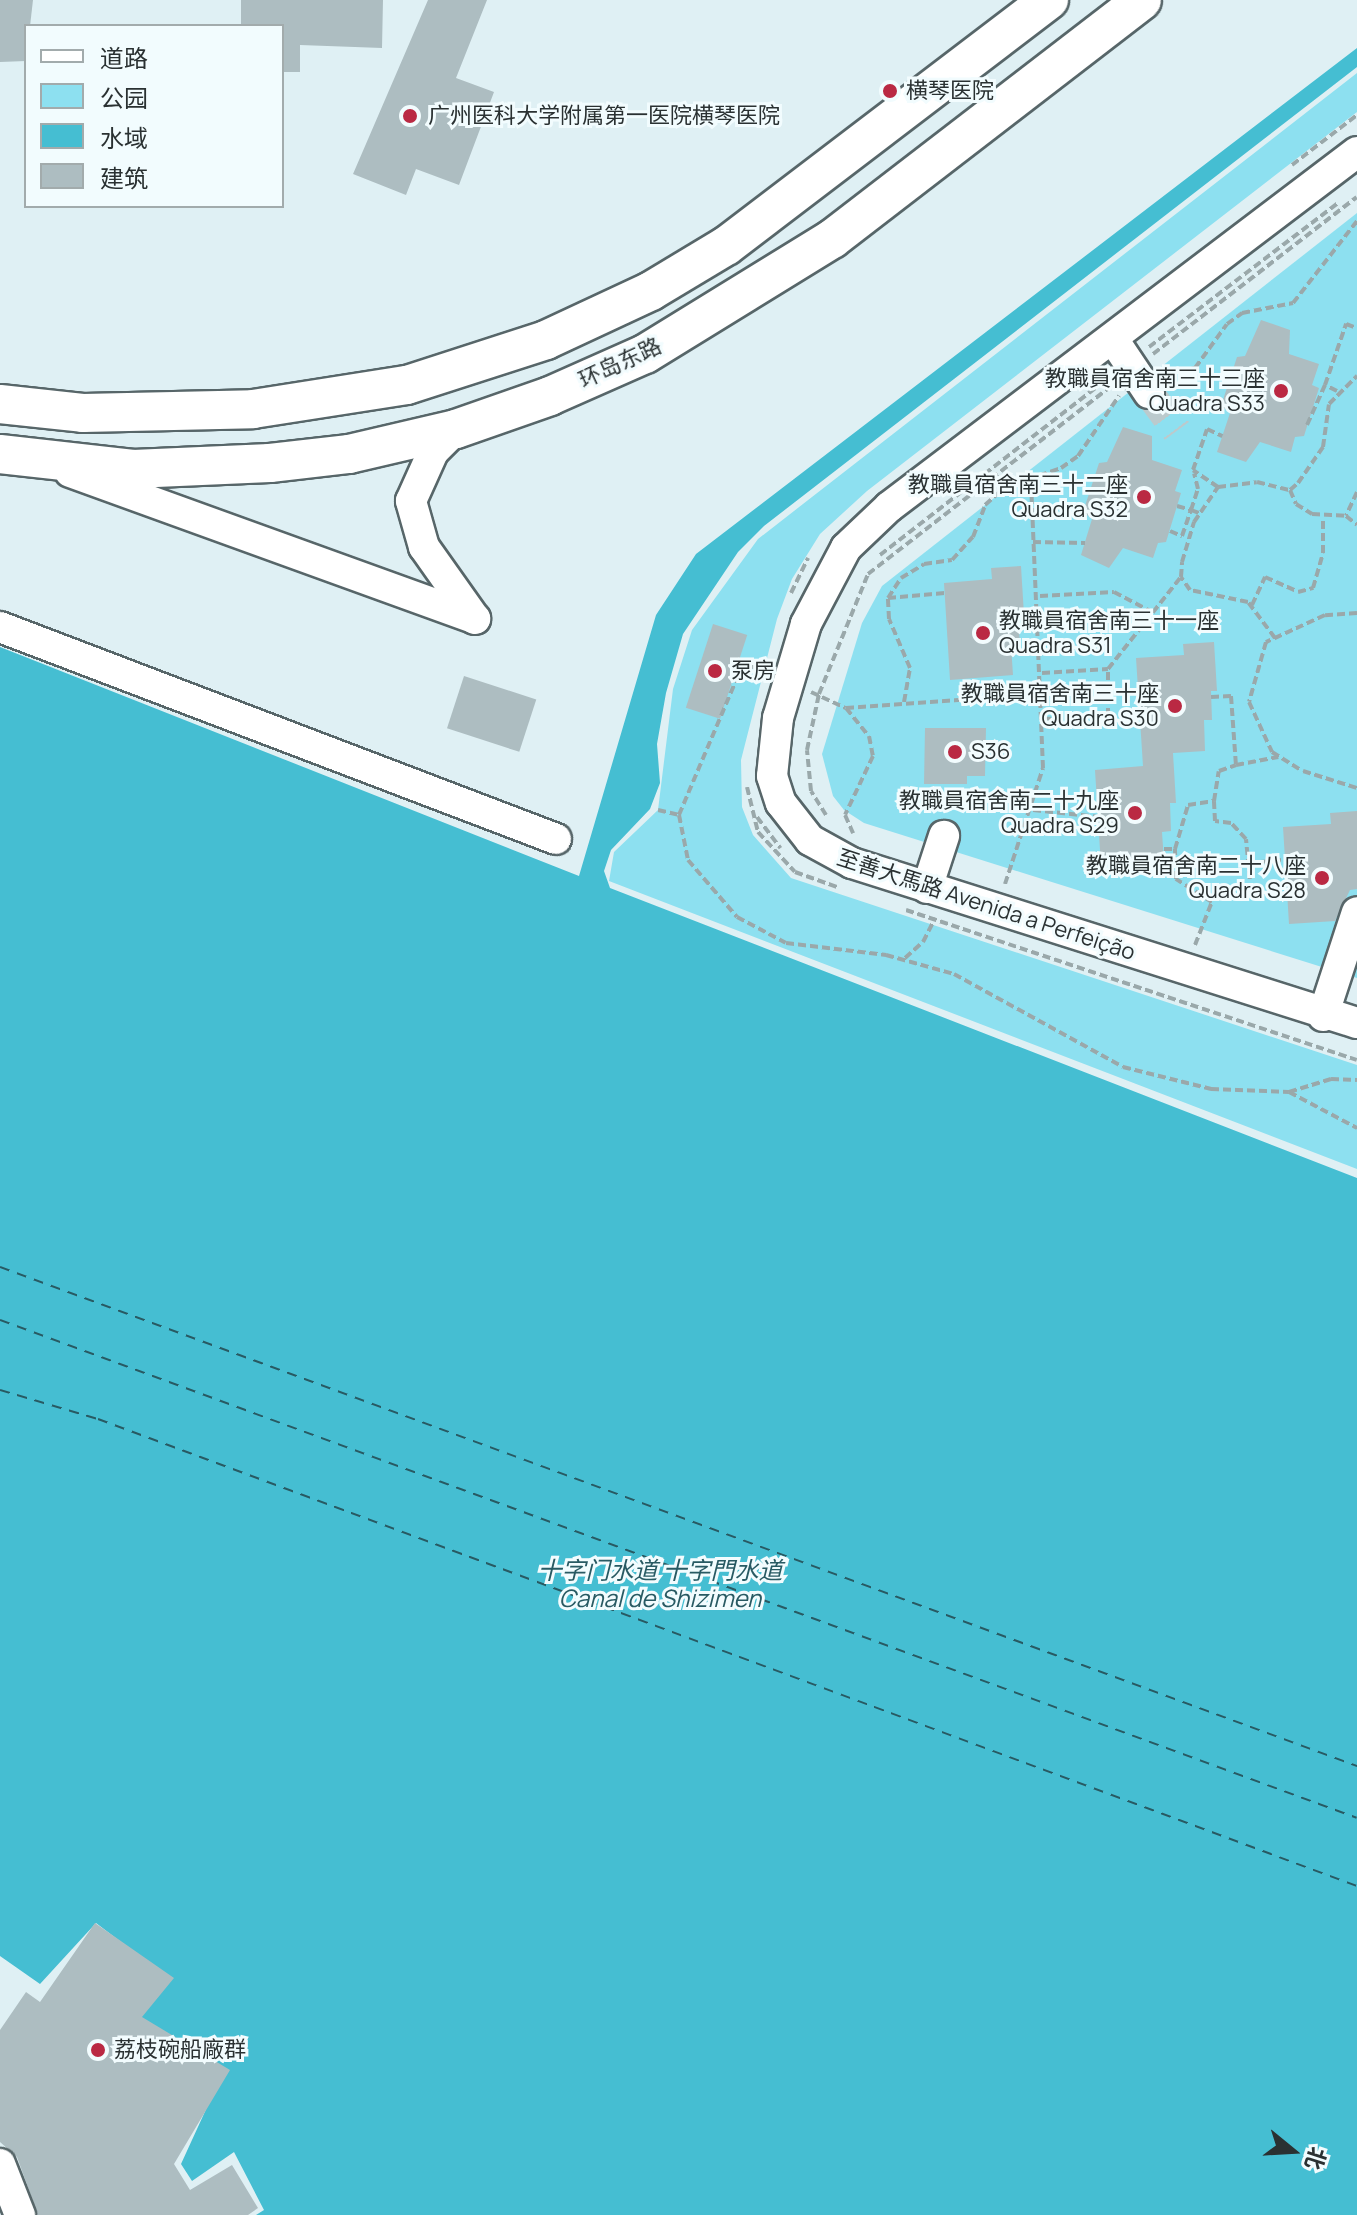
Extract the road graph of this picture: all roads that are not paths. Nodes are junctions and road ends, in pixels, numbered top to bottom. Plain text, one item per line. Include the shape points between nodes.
1 (1049, 0) edge
2 (1142, 0) edge
3 (1357, 152) edge
4 (0, 404) edge
5 (456, 429) junction
6 (0, 454) edge
7 (38, 460) junction
8 (0, 627) edge
9 (944, 836) dead end
10 (556, 839) dead end
11 (932, 901) junction
12 (1357, 912) edge
13 (1323, 1016) junction
14 (1357, 1023) edge
15 (1357, 1036) edge
16 (0, 2164) edge
17 (20, 2215) edge

1 - 4 main road via 726,246 651,291 546,340 407,385 253,409 83,413
2 - 5 main road, 环岛东路 via 832,239 733,303 645,354
3 - 11 street, 至善大馬路 Avenida a Perfeição via 1131,366 878,517 806,596 776,675 772,776 793,822 829,853
5 - 7 main road, 环岛东路 via 349,454 212,469
5 - 7 street via 428,459 411,501 424,547 475,619
6 - 7 main road, 环岛东路
8 - 10 street
9 - 11 street
11 - 13 street, 至善大馬路 Avenida a Perfeição via 998,892 1186,971
12 - 13 street
13 - 14 street, 至善大馬路 Avenida a Perfeição
13 - 15 street, 至善大馬路 Avenida a Perfeição
16 - 17 street

